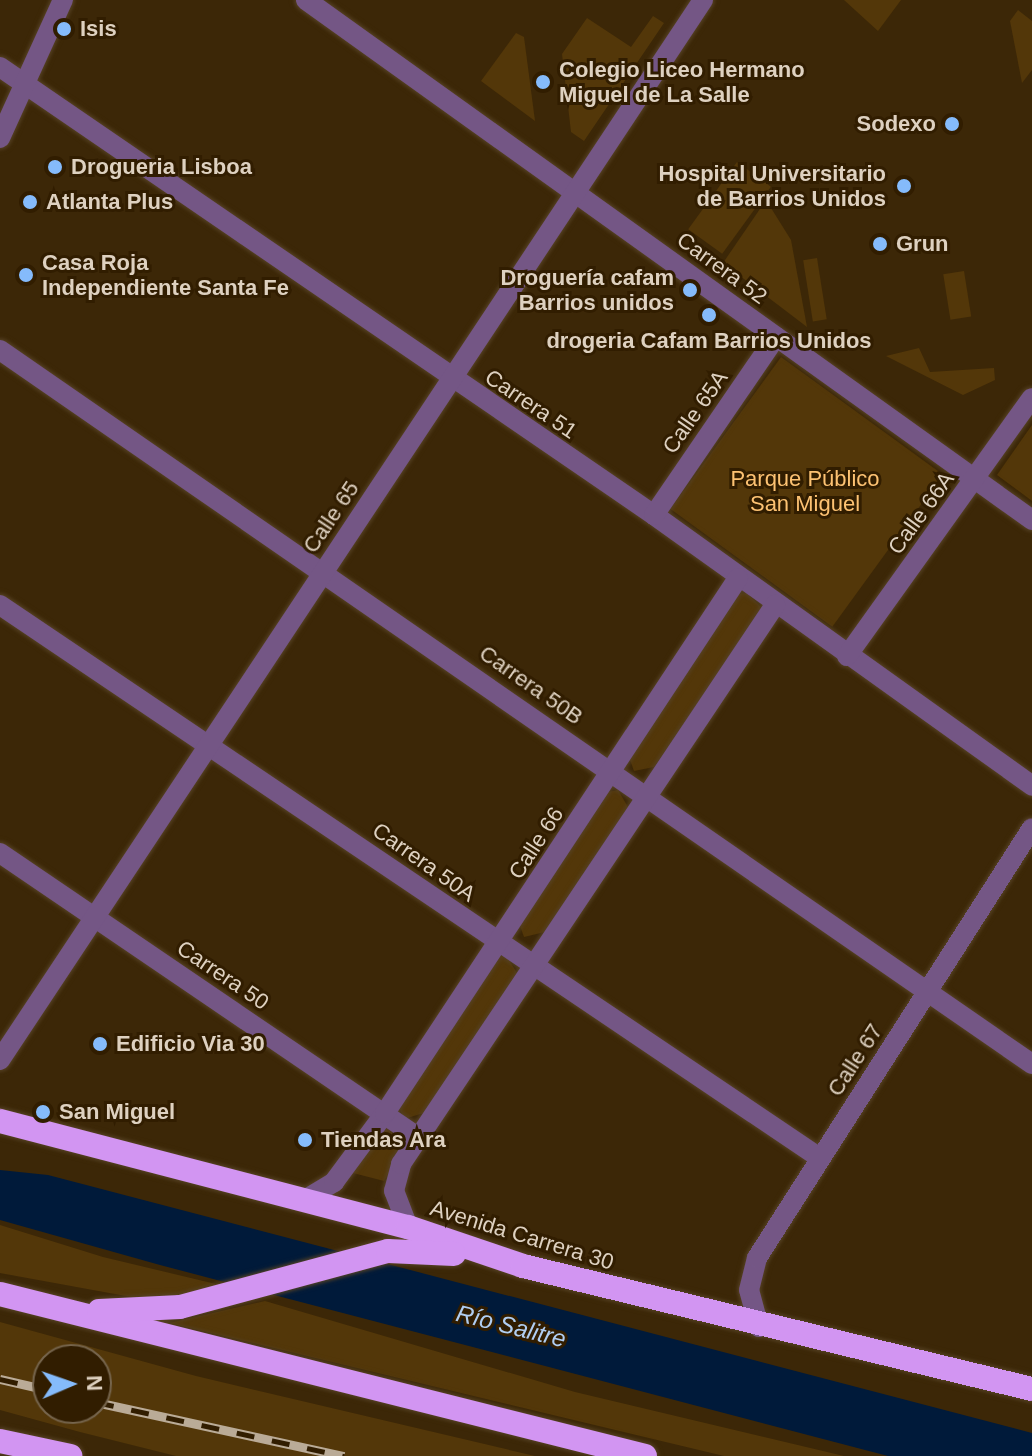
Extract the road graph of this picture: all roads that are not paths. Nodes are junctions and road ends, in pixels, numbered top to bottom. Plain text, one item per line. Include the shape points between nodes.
1 (63, 0) edge
2 (306, 0) edge
3 (703, 0) edge
4 (0, 67) edge
5 (25, 83) junction
6 (0, 138) edge
7 (576, 190) junction
8 (776, 337) junction
9 (0, 350) edge
10 (452, 379) junction
11 (1032, 398) edge
12 (975, 479) junction
13 (654, 515) junction
14 (1032, 520) edge
15 (325, 570) junction
16 (738, 578) junction
17 (0, 605) edge
18 (775, 605) junction
19 (847, 656) junction
20 (214, 744) junction
21 (611, 771) junction
22 (1032, 786) edge
23 (646, 795) junction
24 (1032, 828) edge
25 (0, 853) edge
26 (96, 919) junction
27 (499, 944) junction
28 (529, 964) junction
29 (930, 991) junction
30 (0, 1060) edge
31 (1032, 1064) edge
32 (385, 1113) junction
33 (0, 1121) edge
34 (419, 1138) junction
35 (820, 1158) junction
36 (306, 1199) junction
37 (408, 1227) junction
38 (523, 1266) junction
39 (0, 1294) edge
40 (63, 1312) junction
41 (759, 1327) junction
42 (1032, 1389) edge
43 (0, 1441) edge
44 (70, 1456) edge
45 (645, 1456) edge

1 - 5 street
2 - 7 street, Carrera 52
3 - 7 street, Calle 65
4 - 5 street, Carrera 51
5 - 6 street
5 - 10 street, Carrera 51
7 - 8 street, Carrera 52
7 - 10 street, Calle 65
8 - 12 street, Carrera 52
8 - 13 street, Calle 65A
9 - 15 street, Carrera 50B
10 - 13 street, Carrera 51
10 - 15 street, Calle 65
11 - 12 street, Calle 66A
12 - 14 street, Carrera 52
12 - 19 street, Calle 66A
13 - 16 street, Carrera 51
15 - 20 street, Calle 65
15 - 21 street, Carrera 50B
16 - 18 street, Carrera 51
16 - 21 street, Calle 66
17 - 20 street, Carrera 50A
18 - 19 street, Carrera 51
18 - 23 street
19 - 22 street, Carrera 51
20 - 26 street, Calle 65
20 - 27 street, Carrera 50A
21 - 23 street, Carrera 50B
21 - 27 street, Calle 66
23 - 28 street
23 - 29 street, Carrera 50B
24 - 29 street, Calle 67
25 - 26 street, Carrera 50
26 - 30 street, Calle 65
26 - 32 street, Carrera 50
27 - 28 street, Carrera 50A
27 - 32 street, Calle 66
28 - 34 street
28 - 35 street, Carrera 50A
29 - 31 street, Carrera 50B
29 - 35 street, Calle 67
32 - 34 street, Carrera 50
32 - 36 street, Calle 66 via 334,1182
33 - 36 highway, Avenida Carrera 30
34 - 37 street via 395,1182
35 - 41 street, Calle 67 via 750,1273
36 - 37 highway, Avenida Carrera 30
37 - 38 highway, Avenida Carrera 30
38 - 40 highway via 423,1250 373,1254 180,1307
38 - 41 highway, Avenida Carrera 30
39 - 40 highway
40 - 45 highway
41 - 42 highway, Avenida Carrera 30
43 - 44 highway

